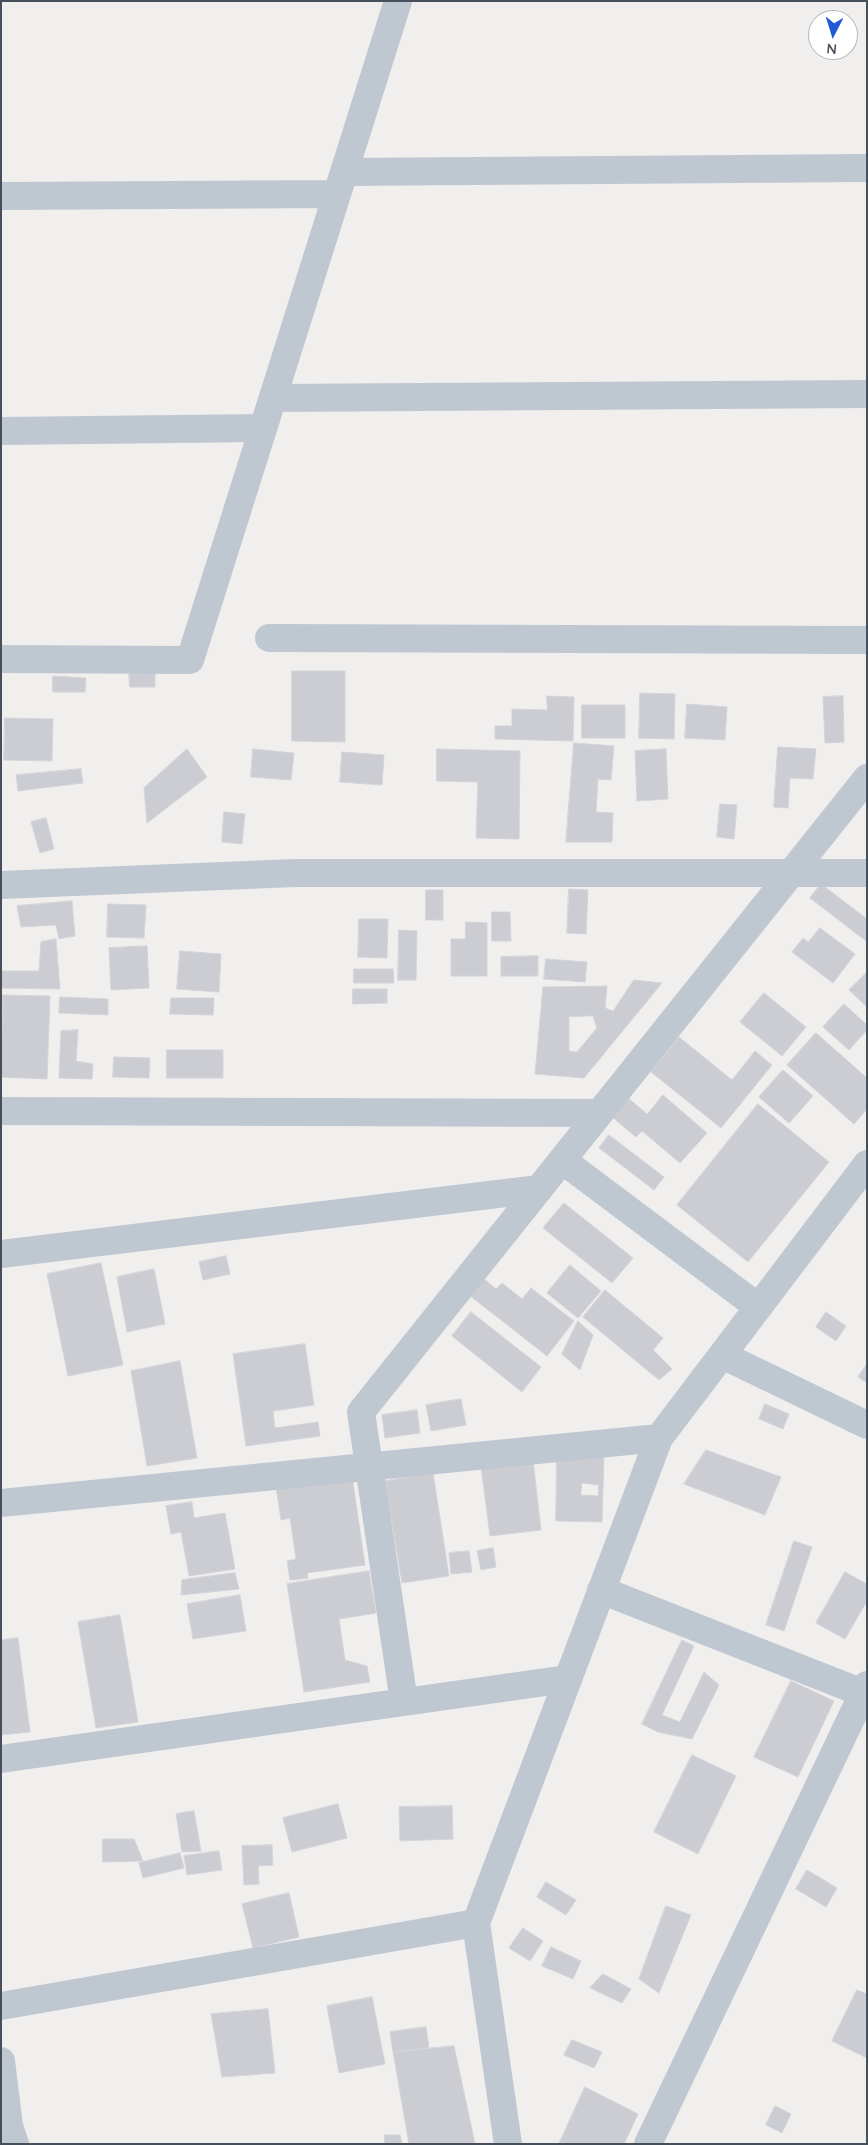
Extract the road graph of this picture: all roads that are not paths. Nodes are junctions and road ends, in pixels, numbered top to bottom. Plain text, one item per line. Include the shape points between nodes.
1 (398, 1) edge
2 (867, 168) edge
3 (341, 183) junction
4 (1, 196) edge
5 (867, 394) edge
6 (273, 398) junction
7 (263, 428) junction
8 (1, 431) edge
9 (269, 638) dead end
10 (867, 640) edge
11 (1, 659) edge
12 (867, 778) edge
13 (793, 871) junction
14 (867, 873) edge
15 (1, 885) edge
16 (1, 1110) edge
17 (599, 1113) junction
18 (562, 1160) junction
19 (867, 1164) edge
20 (539, 1189) junction
21 (1, 1254) edge
22 (758, 1307) junction
23 (722, 1355) junction
24 (867, 1425) edge
25 (658, 1438) junction
26 (368, 1468) junction
27 (1, 1503) edge
28 (601, 1590) junction
29 (567, 1679) junction
30 (865, 1689) edge
31 (404, 1702) junction
32 (1, 1759) edge
33 (476, 1923) junction
34 (1, 2006) edge
35 (1, 2061) edge
36 (15, 2144) edge
37 (508, 2144) edge
38 (648, 2144) edge

1 - 3 street
2 - 3 street
3 - 4 street
3 - 6 street
5 - 6 street
6 - 7 street
7 - 8 street
7 - 11 street via 190,660
9 - 10 street
12 - 13 street
13 - 14 street
13 - 15 street via 294,873
13 - 17 street
16 - 17 street
17 - 18 street
18 - 20 street
18 - 22 street
19 - 22 street
20 - 21 street
20 - 26 street via 361,1412
22 - 23 street
23 - 24 street
23 - 25 street
25 - 26 street
25 - 28 street
26 - 27 street
26 - 31 street
28 - 29 street
28 - 30 street
29 - 31 street
29 - 33 street
30 - 38 street
31 - 32 street
33 - 34 street
33 - 37 street
35 - 36 street via 9,2126

